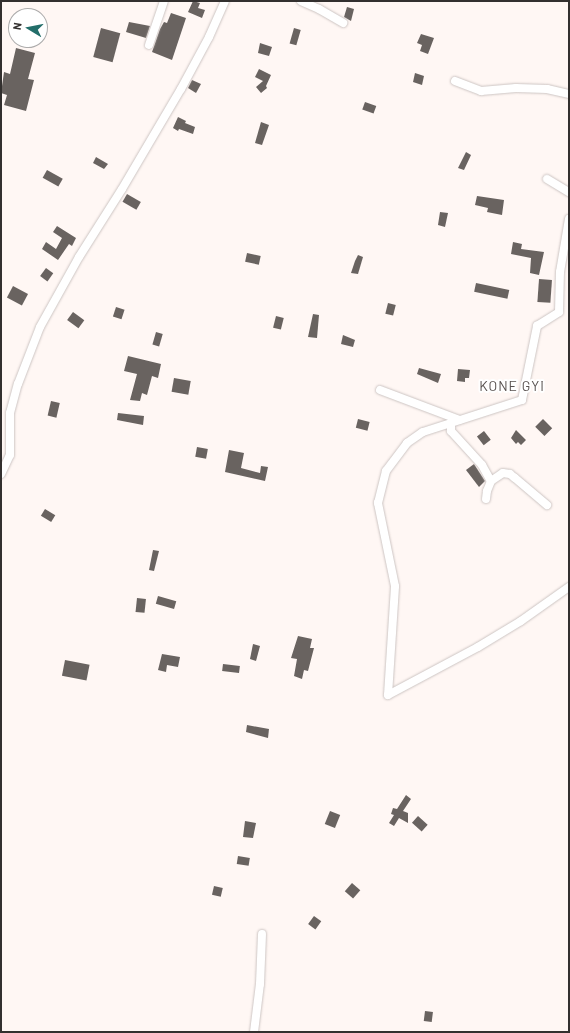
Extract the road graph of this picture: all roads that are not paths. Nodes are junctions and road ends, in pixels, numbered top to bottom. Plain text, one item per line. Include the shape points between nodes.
1 (164, 1) edge
2 (225, 1) edge
3 (301, 1) edge
4 (343, 23) dead end
5 (150, 45) dead end
6 (455, 81) dead end
7 (569, 94) edge
8 (547, 179) dead end
9 (569, 192) edge
10 (569, 219) edge
11 (380, 390) dead end
12 (460, 420) junction
13 (450, 423) junction
14 (1, 474) edge
15 (492, 481) junction
16 (486, 499) dead end
17 (547, 505) dead end
18 (569, 587) edge
19 (262, 934) dead end
20 (254, 1032) edge

1 - 5 street
2 - 14 street via 209,37 177,95 79,257 40,327 10,413 10,455
3 - 4 street
6 - 7 street via 481,91 547,89
8 - 9 street
10 - 12 street via 560,272 558,312 537,326 522,400
11 - 12 street
12 - 13 street
13 - 15 street via 451,430 482,465
13 - 18 street via 423,432 407,443 386,471 378,503 395,586 388,695 478,647
15 - 16 street
15 - 17 street via 503,473 510,474
19 - 20 street via 260,984

